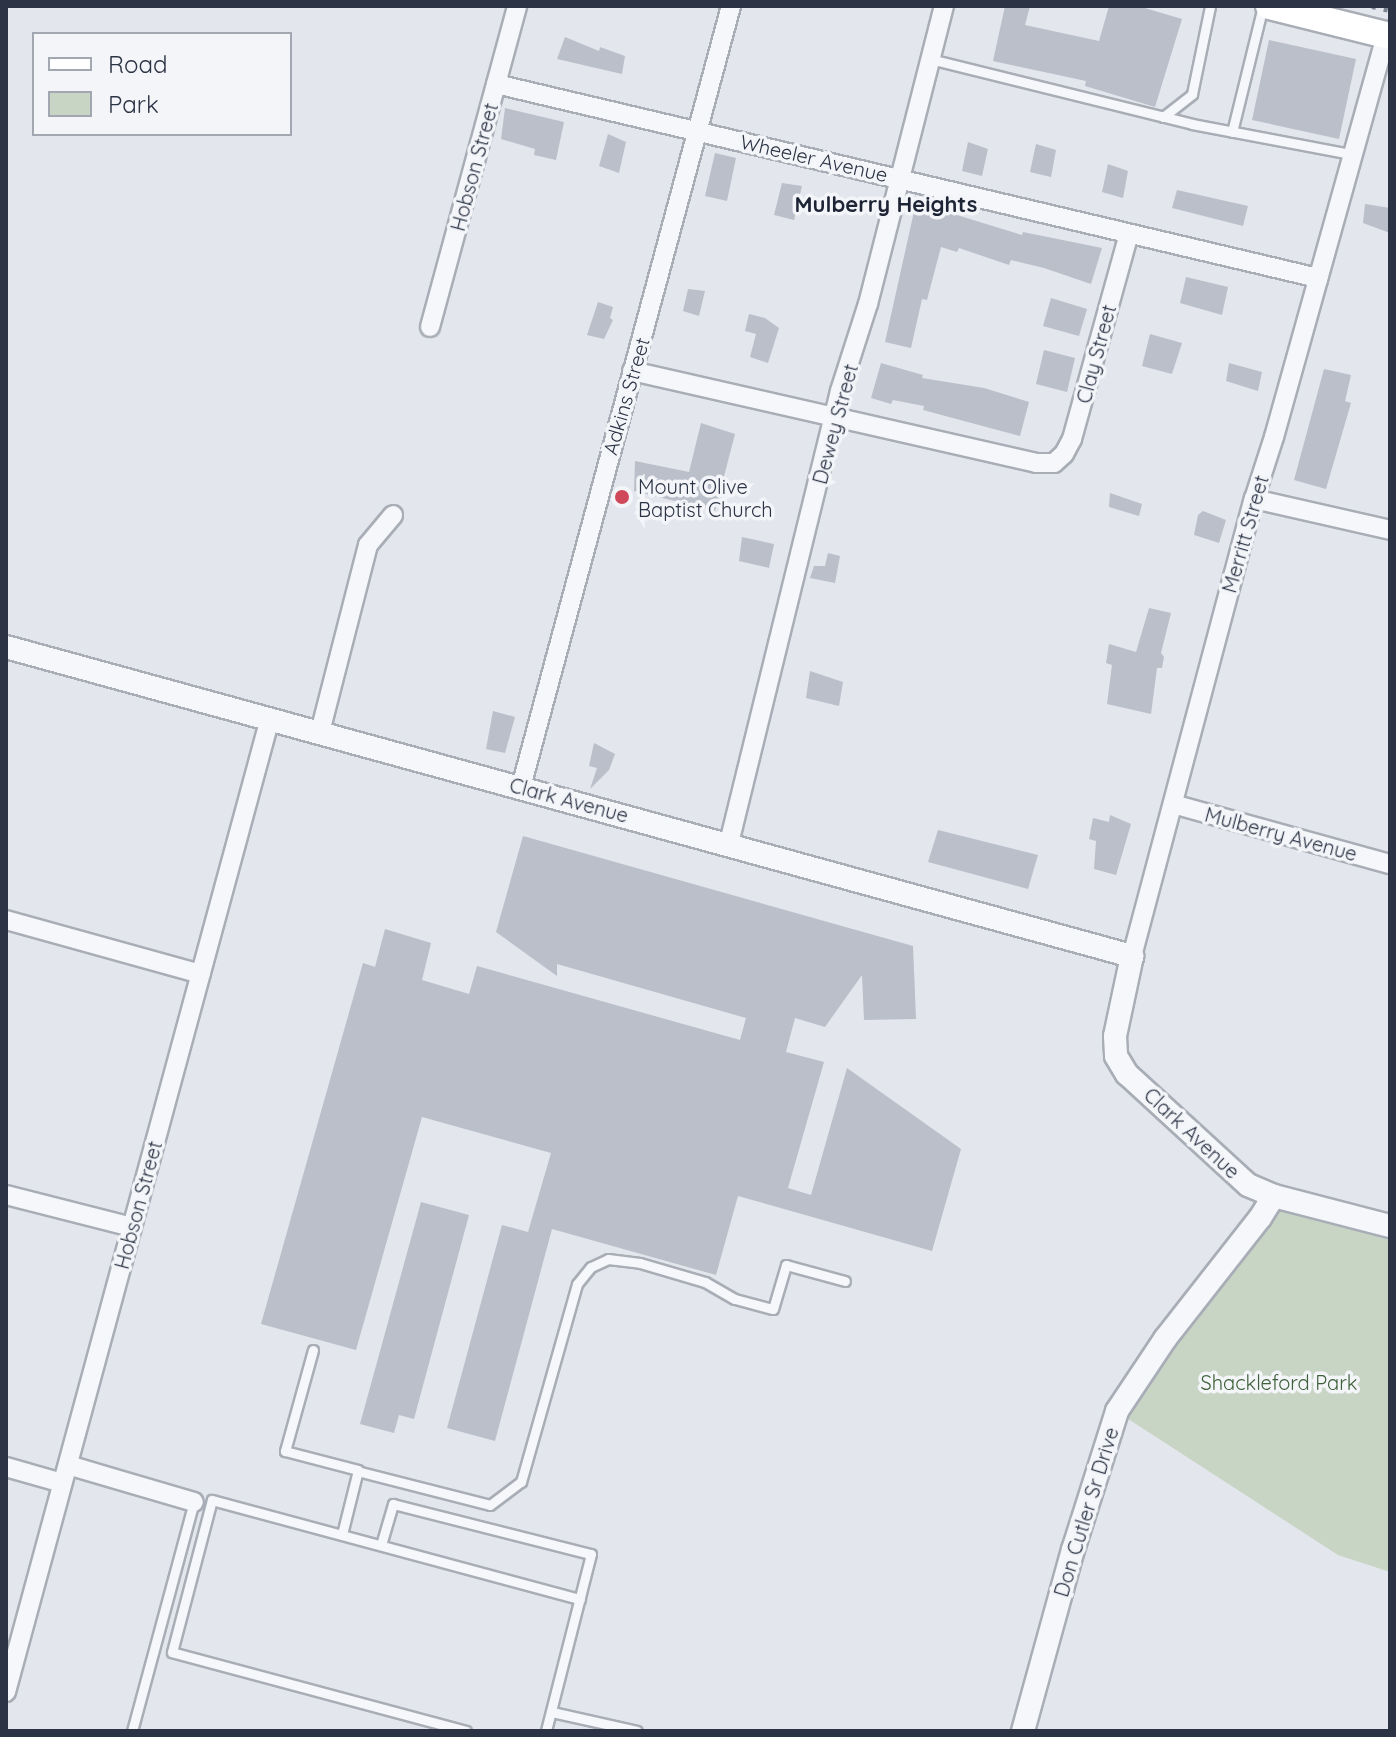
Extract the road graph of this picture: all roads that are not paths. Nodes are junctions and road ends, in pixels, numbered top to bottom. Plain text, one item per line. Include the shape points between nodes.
1 (517, 6) edge
2 (731, 6) edge
3 (944, 6) edge
4 (1210, 6) edge
5 (1263, 6) edge
6 (1269, 6) edge
7 (1388, 36) edge
8 (930, 59) junction
9 (496, 84) junction
10 (1163, 117) junction
11 (698, 131) junction
12 (1232, 132) junction
13 (1351, 154) junction
14 (899, 177) junction
15 (1129, 234) junction
16 (1318, 278) junction
17 (430, 327) dead end
18 (632, 371) junction
19 (833, 418) junction
20 (1254, 499) junction
21 (393, 515) dead end
22 (1390, 530) edge
23 (6, 647) edge
24 (270, 718) junction
25 (320, 732) junction
26 (521, 787) junction
27 (1173, 804) junction
28 (729, 843) junction
29 (1389, 860) edge
30 (6, 920) edge
31 (1132, 956) junction
32 (201, 974) junction
33 (1115, 1036) joint
34 (6, 1195) edge
35 (1274, 1196) junction
36 (1390, 1226) edge
37 (132, 1227) junction
38 (845, 1281) dead end
39 (313, 1350) dead end
40 (6, 1467) edge
41 (357, 1471) junction
42 (65, 1474) junction
43 (194, 1502) joint
44 (342, 1534) junction
45 (381, 1545) junction
46 (580, 1599) junction
47 (6, 1692) edge
48 (552, 1712) junction
49 (132, 1731) edge
50 (466, 1731) edge
51 (546, 1731) edge
52 (637, 1731) edge
53 (1023, 1731) edge

1 - 9 street, Hobson Street
2 - 11 street, Adkins Street
3 - 8 street, Dewey Street
4 - 10 lane via 1192,94
5 - 12 lane
6 - 7 main road
7 - 13 street, Merritt Street
8 - 10 lane
8 - 14 street, Dewey Street
9 - 11 street, Wheeler Avenue
9 - 17 street, Hobson Street
10 - 12 lane
11 - 14 street, Wheeler Avenue
11 - 18 street, Adkins Street
12 - 13 lane
13 - 16 street, Merritt Street
14 - 15 street, Wheeler Avenue
14 - 19 street, Dewey Street
15 - 16 street, Wheeler Avenue
15 - 19 street, Clay Street via 1064,454 1036,463
16 - 20 street, Merritt Street
18 - 19 street
18 - 26 street, Adkins Street
19 - 28 street, Dewey Street
20 - 22 street
20 - 27 street, Merritt Street
21 - 25 street via 368,545
23 - 24 street, Clark Avenue
24 - 25 street, Clark Avenue
24 - 32 street, Hobson Street
25 - 26 street, Clark Avenue
26 - 28 street, Clark Avenue
27 - 29 street, Mulberry Avenue
27 - 31 street, Merritt Street
28 - 31 street, Clark Avenue
30 - 32 street
31 - 33 street, Merritt Street
32 - 37 street, Hobson Street
33 - 35 street, Clark Avenue via 1116,1056 1127,1074 1239,1178
34 - 37 street
35 - 36 street, Clark Avenue
35 - 53 street, Don Cutler Sr Drive via 1117,1411
37 - 42 street, Hobson Street
38 - 41 lane via 786,1265 773,1309 735,1299 705,1282 608,1259 591,1267 577,1284 521,1482 490,1505
39 - 41 lane via 285,1451
40 - 42 street
41 - 44 lane
42 - 43 street
42 - 47 street, Hobson Street
43 - 49 lane
44 - 45 lane
44 - 50 lane via 212,1500 172,1652
45 - 46 lane
45 - 46 lane via 393,1504 591,1554
46 - 48 lane
48 - 51 lane
48 - 52 lane

